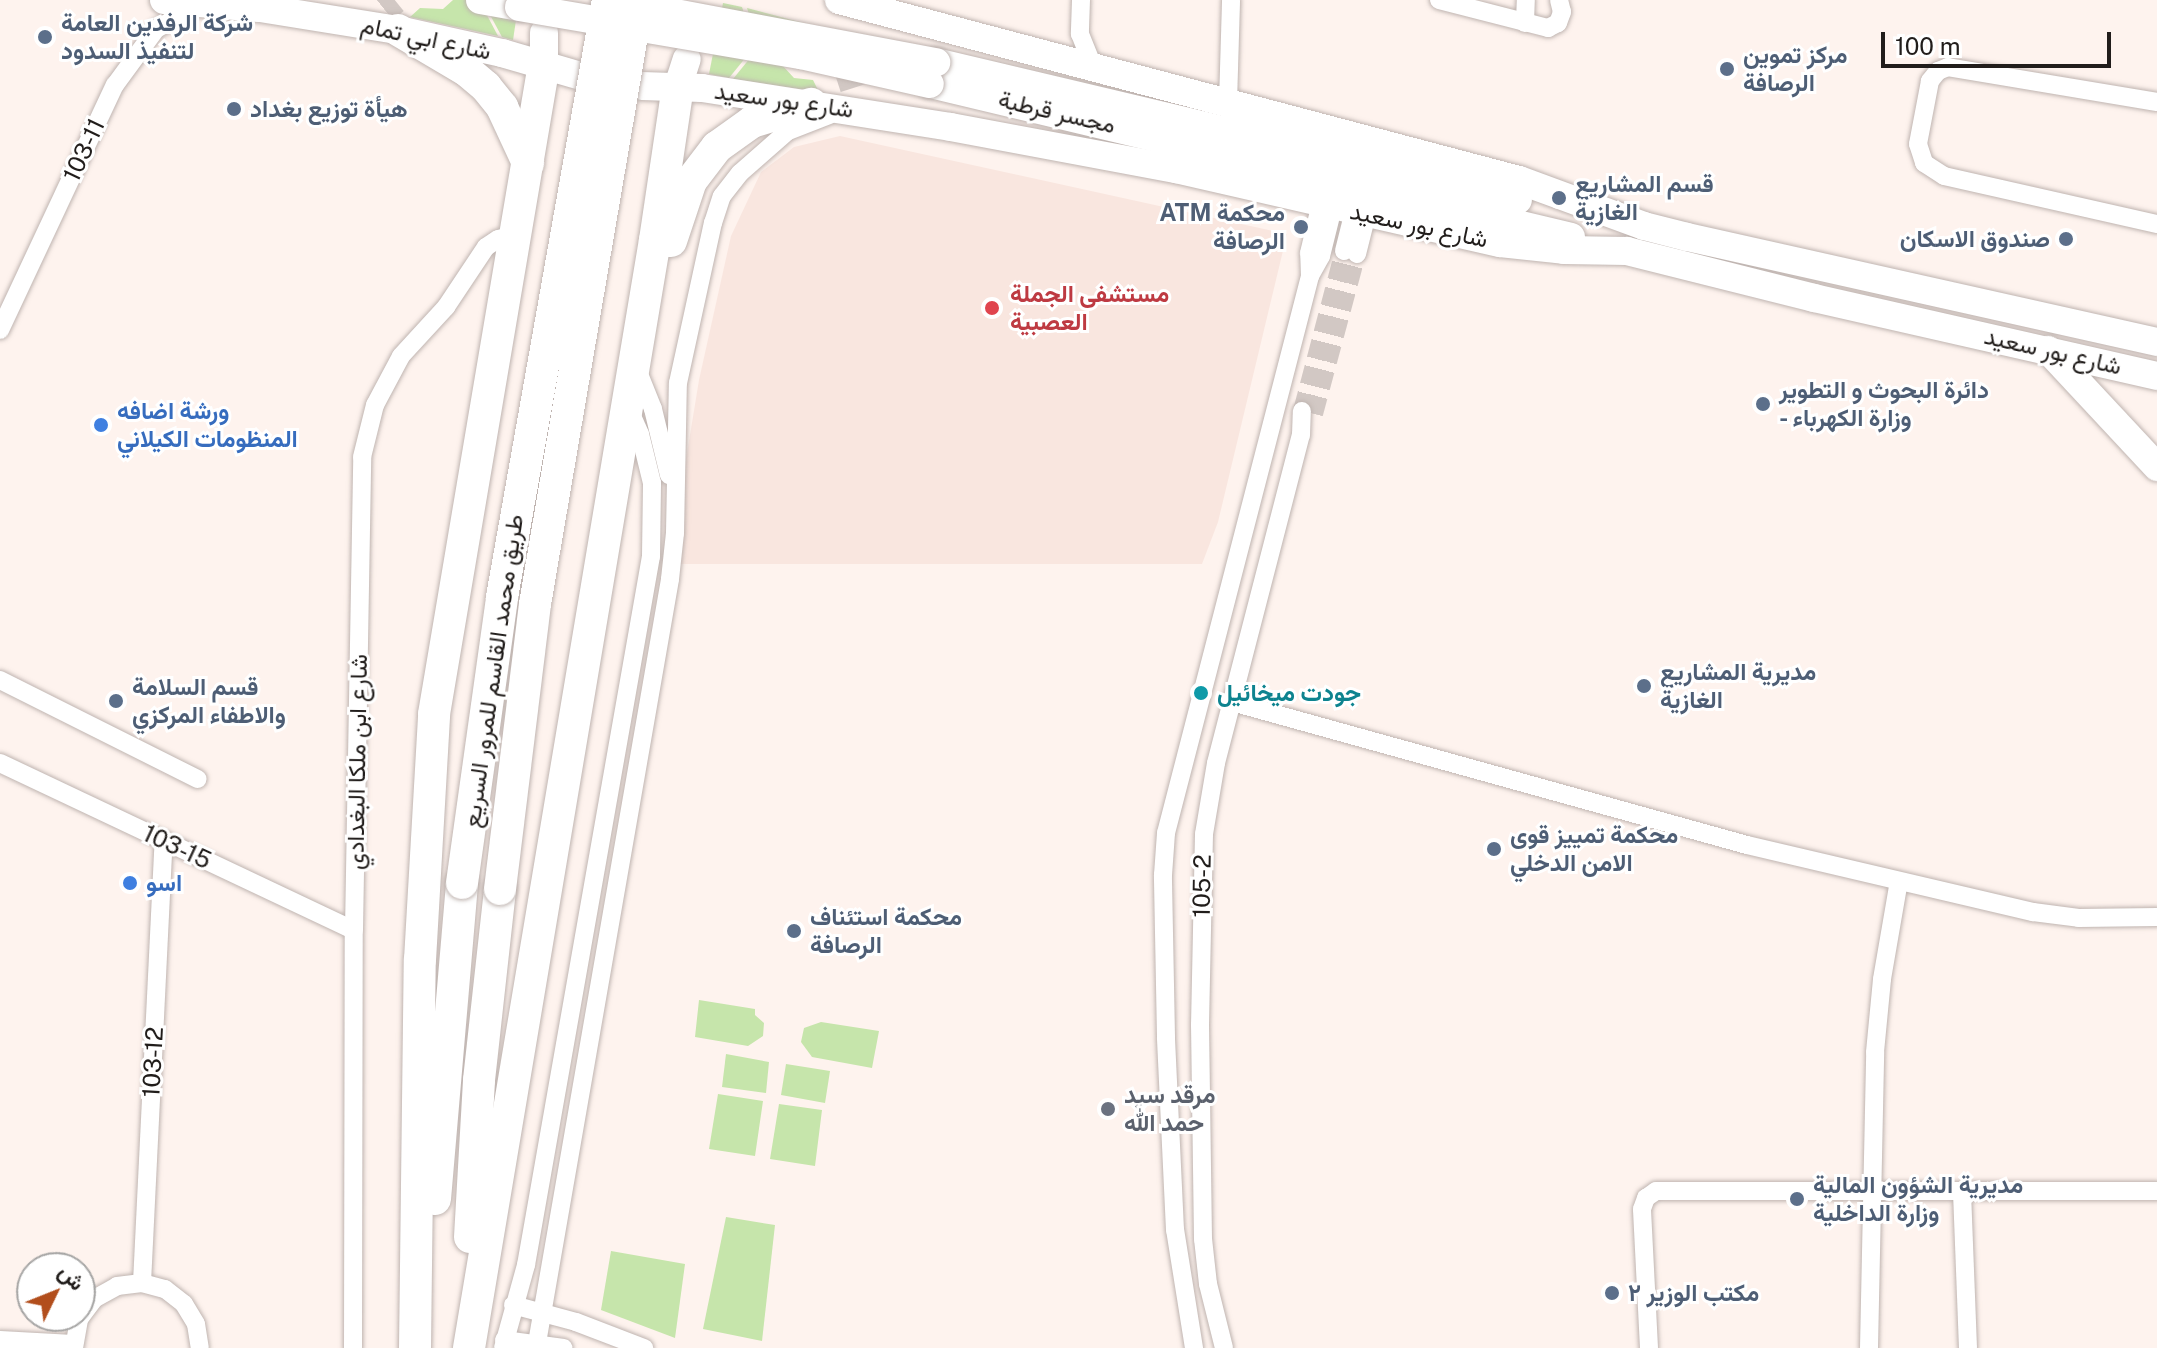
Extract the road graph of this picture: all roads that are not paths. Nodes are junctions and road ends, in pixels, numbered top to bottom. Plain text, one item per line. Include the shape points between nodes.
1 (164, 0) edge
2 (480, 0) edge
3 (608, 0) edge
4 (638, 0) edge
5 (839, 0) edge
6 (1081, 0) edge
7 (1231, 0) edge
8 (1439, 0) edge
9 (1526, 0) edge
10 (1559, 0) edge
11 (207, 2) junction
12 (887, 13) junction
13 (391, 20) junction
14 (1525, 23) junction
15 (1080, 34) junction
16 (853, 38) dead end
17 (544, 48) junction
18 (1057, 58) junction
19 (1094, 68) junction
20 (682, 72) junction
21 (933, 73) junction
22 (577, 75) dead end
23 (642, 86) dead end
24 (852, 98) junction
25 (2157, 102) edge
26 (1228, 103) junction
27 (811, 104) junction
28 (528, 163) junction
29 (1344, 208) junction
30 (2157, 224) edge
31 (1644, 226) junction
32 (516, 235) junction
33 (1627, 251) junction
34 (1350, 252) tunnel mouth
35 (649, 274) junction
36 (0, 330) edge
37 (2157, 342) edge
38 (2048, 350) junction
39 (634, 362) junction
40 (2157, 376) edge
41 (626, 405) junction
42 (1308, 412) tunnel mouth
43 (2157, 467) edge
44 (676, 509) junction
45 (0, 680) edge
46 (1232, 702) junction
47 (0, 763) edge
48 (198, 779) dead end
49 (164, 840) junction
50 (1899, 881) junction
51 (2157, 917) edge
52 (354, 930) junction
53 (1873, 1191) junction
54 (2157, 1191) edge
55 (1962, 1192) junction
56 (142, 1283) junction
57 (513, 1305) junction
58 (542, 1311) junction
59 (576, 1322) junction
60 (0, 1340) edge
61 (537, 1343) junction
62 (504, 1344) edge
63 (74, 1346) edge
64 (200, 1348) edge
65 (207, 1348) edge
66 (353, 1348) edge
67 (418, 1348) edge
68 (466, 1348) edge
69 (563, 1348) edge
70 (570, 1348) edge
71 (644, 1348) edge
72 (1194, 1348) edge
73 (1224, 1348) edge
74 (1649, 1348) edge
75 (1869, 1348) edge
76 (1968, 1348) edge

1 - 11 main road, شارع ابي تمام
2 - 21 main road, مجسر قرطبة, bridge
3 - 21 main road, مجسر قرطبة, bridge
3 - 67 highway, طريق محمد القاسم للمرور السريع, bridge via 505,581 462,883
4 - 68 highway, طريق محمد القاسم للمرور السريع, bridge via 535,604 479,1080
5 - 12 main road, شارع بور سعيد
6 - 15 street
7 - 26 street
8 - 14 street
9 - 14 street
10 - 14 street via 1558,23 1548,28
11 - 13 main road, شارع ابي تمام via 345,21
11 - 36 street, 103-11 via 156,29 115,85
12 - 16 main road
12 - 18 main road, شارع بور سعيد
13 - 17 main road, شارع ابي تمام
13 - 28 highway via 486,87
15 - 18 street
15 - 19 street
17 - 22 main road, شارع ابي تمام
17 - 28 highway
18 - 19 main road, شارع بور سعيد
19 - 26 main road, شارع بور سعيد
20 - 23 main road, شارع بور سعيد
20 - 27 main road, شارع بور سعيد
20 - 35 highway
21 - 31 main road, مجسر قرطبة
21 - 33 main road, مجسر قرطبة
24 - 27 main road, شارع بور سعيد
24 - 29 main road, شارع بور سعيد via 883,115 1176,169
24 - 44 street via 779,138 734,180 718,204 678,383
25 - 30 street via 1948,67 1930,81 1918,144 1924,163 1944,176
26 - 31 main road, شارع بور سعيد via 1519,180
27 - 35 highway via 752,122 717,147 691,181 669,245
28 - 32 highway
29 - 33 main road, شارع بور سعيد via 1532,248
29 - 34 street
29 - 72 street via 1309,253 1310,276 1185,749 1165,844 1175,1230
31 - 37 main road, شارع بور سعيد
32 - 52 street, شارع ابن ملكا البغدادي via 486,247 446,307 401,356 367,432 359,488
32 - 67 highway via 434,714 420,960
33 - 38 main road, شارع بور سعيد
35 - 39 highway
38 - 40 main road, شارع بور سعيد
38 - 43 main road
39 - 41 highway
39 - 44 street via 653,409
41 - 57 street via 648,463 654,539 529,1254
41 - 68 highway
42 - 46 street, 105-2
44 - 58 street via 670,579
45 - 48 street
46 - 50 street via 1703,833
46 - 73 street, 105-2 via 1207,810 1201,945 1203,1239
47 - 49 street, 103-15
49 - 52 street, 103-15
49 - 56 street, 103-12
50 - 51 street via 2049,915
50 - 53 street via 1879,1004
52 - 66 street, شارع ابن ملكا البغدادي
53 - 55 street
53 - 74 street via 1650,1194 1642,1209
53 - 75 street
54 - 55 street
55 - 76 street
56 - 63 street via 117,1286 94,1299 79,1319
56 - 64 street via 165,1289 184,1304 196,1324
57 - 58 street
57 - 62 street
58 - 59 street
58 - 61 street
59 - 70 street
59 - 71 street
60 - 63 street
61 - 62 street
61 - 69 street
64 - 65 street

